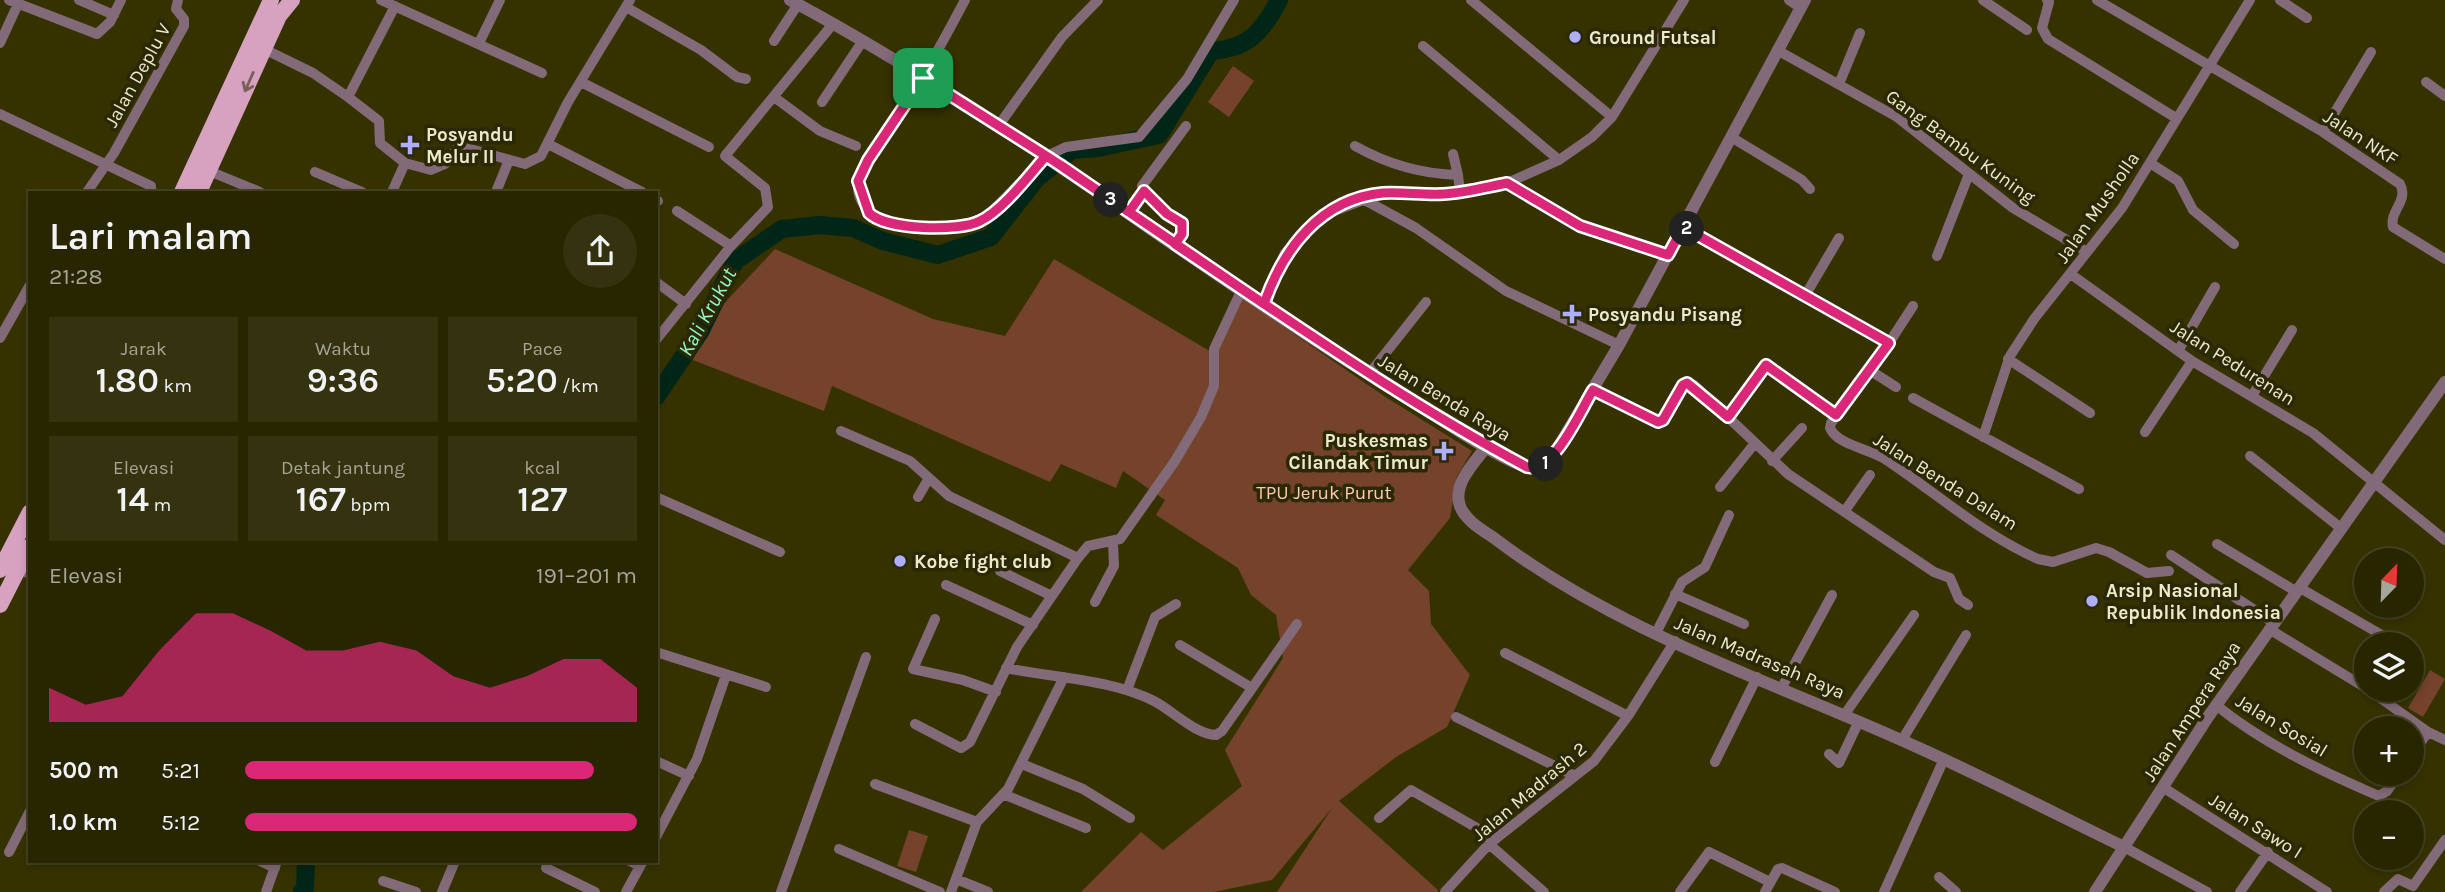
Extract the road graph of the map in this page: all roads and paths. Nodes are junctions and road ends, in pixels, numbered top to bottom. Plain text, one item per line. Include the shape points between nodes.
1 (38, 0) edge
2 (79, 0) edge
3 (121, 0) edge
4 (178, 0) edge
5 (271, 0) edge
6 (283, 0) edge
7 (292, 0) edge
8 (381, 0) edge
9 (500, 0) edge
10 (965, 0) edge
11 (1098, 0) edge
12 (1234, 0) edge
13 (1471, 0) edge
14 (1684, 0) edge
15 (1789, 0) edge
16 (1983, 0) edge
17 (2047, 0) edge
18 (2097, 0) edge
19 (2250, 0) edge
20 (2280, 0) edge
21 (13, 2) edge
22 (799, 3) edge
23 (628, 4) edge
24 (1803, 4) edge
25 (396, 6) junction
26 (34, 11) junction
27 (114, 15) junction
28 (279, 16) junction
29 (2308, 18) dead end
30 (832, 25) junction
31 (2027, 30) dead end
32 (1860, 33) dead end
33 (774, 41) dead end
34 (862, 42) junction
35 (0, 43) edge
36 (479, 43) junction
37 (1423, 46) dead end
38 (264, 49) junction
39 (1777, 50) junction
40 (2371, 51) dead end
41 (2210, 65) junction
42 (542, 73) dead end
43 (923, 78) junction
44 (746, 79) dead end
45 (581, 82) junction
46 (2426, 82) dead end
47 (1839, 84) junction
48 (2445, 96) edge
49 (348, 97) junction
50 (774, 97) junction
51 (822, 102) dead end
52 (0, 114) edge
53 (1612, 117) junction
54 (2176, 118) junction
55 (999, 125) junction
56 (1186, 126) dead end
57 (2323, 132) junction
58 (1731, 137) junction
59 (548, 144) junction
60 (856, 146) dead end
61 (1355, 146) dead end
62 (709, 148) dead end
63 (1453, 154) dead end
64 (509, 160) junction
65 (1053, 160) junction
66 (1559, 160) junction
67 (405, 163) junction
68 (2150, 163) junction
69 (106, 165) junction
70 (209, 171) junction
71 (316, 172) dead end
72 (1969, 174) junction
73 (1458, 175) junction
74 (1507, 183) junction
75 (342, 188) edge
76 (1810, 189) dead end
77 (88, 191) edge
78 (151, 191) edge
79 (182, 191) edge
80 (199, 191) edge
81 (258, 191) edge
82 (392, 191) edge
83 (496, 191) edge
84 (640, 191) edge
85 (1144, 191) junction
86 (1460, 192) junction
87 (1361, 198) junction
88 (677, 211) dead end
89 (1129, 212) junction
90 (1683, 227) junction
91 (1839, 238) dead end
92 (1175, 244) junction
93 (2234, 244) dead end
94 (731, 246) junction
95 (2087, 252) junction
96 (1668, 255) junction
97 (1937, 257) dead end
98 (2445, 258) edge
99 (2072, 275) junction
100 (658, 283) edge
101 (2215, 287) dead end
102 (28, 289) edge
103 (1242, 289) junction
104 (1806, 294) junction
105 (1426, 302) dead end
106 (686, 304) junction
107 (1264, 304) junction
108 (1913, 306) dead end
109 (2292, 330) dead end
110 (0, 338) edge
111 (658, 338) edge
112 (1889, 343) junction
113 (1619, 345) junction
114 (2178, 351) junction
115 (2008, 359) junction
116 (2192, 361) junction
117 (1868, 369) junction
118 (1369, 374) junction
119 (2445, 382) edge
120 (1896, 387) dead end
121 (1593, 390) junction
122 (2252, 396) junction
123 (1913, 398) dead end
124 (2090, 413) dead end
125 (1836, 415) junction
126 (1728, 417) junction
127 (1802, 428) dead end
128 (841, 432) dead end
129 (2145, 432) dead end
130 (1983, 437) junction
131 (1755, 443) junction
132 (1487, 446) junction
133 (2250, 456) dead end
134 (1771, 459) junction
135 (1870, 475) dead end
136 (929, 478) junction
137 (2373, 484) junction
138 (1720, 487) dead end
139 (2079, 489) dead end
140 (918, 497) dead end
141 (658, 498) edge
142 (1844, 512) junction
143 (1729, 515) dead end
144 (28, 519) edge
145 (2342, 529) junction
146 (2445, 540) edge
147 (1113, 542) junction
148 (2217, 544) dead end
149 (28, 549) edge
150 (780, 552) dead end
151 (2171, 555) dead end
152 (1079, 558) junction
153 (13, 569) edge
154 (2168, 571) dead end
155 (1000, 572) dead end
156 (946, 585) dead end
157 (2299, 590) junction
158 (1675, 594) junction
159 (1832, 595) dead end
160 (1052, 597) junction
161 (1095, 603) dead end
162 (1177, 604) dead end
163 (0, 605) edge
164 (1968, 605) dead end
165 (1914, 615) dead end
166 (935, 619) dead end
167 (1297, 624) dead end
168 (1744, 624) dead end
169 (1033, 625) junction
170 (2271, 626) junction
171 (2376, 632) edge
172 (1656, 633) junction
173 (1966, 635) dead end
174 (1675, 641) junction
175 (1180, 645) dead end
176 (658, 653) edge
177 (1505, 653) dead end
178 (866, 657) dead end
179 (1006, 668) junction
180 (726, 675) junction
181 (1064, 677) junction
182 (1757, 677) junction
183 (2354, 680) edge
184 (766, 687) dead end
185 (1782, 687) junction
186 (1252, 688) junction
187 (1127, 690) junction
188 (996, 692) junction
189 (2385, 702) edge
190 (2216, 705) junction
191 (1845, 715) junction
192 (1628, 716) junction
193 (1456, 717) dead end
194 (1859, 721) junction
195 (915, 724) dead end
196 (2428, 732) junction
197 (2424, 738) edge
198 (1902, 740) junction
199 (2445, 740) edge
200 (1829, 754) dead end
201 (1944, 759) junction
202 (658, 762) edge
203 (1715, 762) dead end
204 (1022, 764) junction
205 (689, 776) junction
206 (1575, 776) junction
207 (875, 785) dead end
208 (2354, 785) edge
209 (2356, 786) edge
210 (2391, 786) edge
211 (2164, 789) junction
212 (1003, 794) junction
213 (28, 815) edge
214 (1130, 818) dead end
215 (1379, 818) dead end
216 (977, 822) junction
217 (1086, 828) dead end
218 (658, 833) edge
219 (2445, 840) edge
220 (1492, 842) junction
221 (2124, 848) junction
222 (839, 849) dead end
223 (9, 852) dead end
224 (2268, 852) junction
225 (454, 863) edge
226 (276, 864) edge
227 (642, 864) edge
228 (546, 868) dead end
229 (1939, 877) dead end
230 (956, 879) junction
231 (383, 881) dead end
232 (1770, 882) junction
233 (266, 892) edge
234 (416, 892) edge
235 (442, 892) edge
236 (594, 892) edge
237 (626, 892) edge
238 (781, 892) edge
239 (940, 892) edge
240 (951, 892) edge
241 (988, 892) edge
242 (1445, 892) edge
243 (1544, 892) edge
244 (1680, 892) edge
245 (1765, 892) edge
246 (1835, 892) edge
247 (1884, 892) edge
248 (1956, 892) edge
249 (2095, 892) edge
250 (2207, 892) edge
251 (2240, 892) edge
252 (2327, 892) edge
253 (2384, 892) edge

1 - 26 street
2 - 27 street
3 - 27 street
4 - 69 street, Jalan Deplu V via 176,9 184,26
5 - 79 main road
6 - 28 main road
7 - 28 main road
8 - 25 street
9 - 36 street
10 - 43 street
11 - 55 street via 1062,37
12 - 65 street via 1187,79 1139,137 1066,147
13 - 53 street
14 - 53 street
15 - 24 street
16 - 31 street
17 - 54 street via 2042,28 2048,39
18 - 41 street, Jalan NKF
19 - 41 street, Jalan Musholla
20 - 29 street
21 - 26 street
21 - 35 street
22 - 30 street, Jalan Benda Raya
22 - 33 street
23 - 44 street
23 - 45 street
24 - 39 street, Jalan Benda Raya
25 - 36 street
25 - 49 street
26 - 27 street via 92,34 103,31
28 - 38 main road
30 - 34 street, Jalan Benda Raya
30 - 50 street
32 - 47 street
34 - 43 street, Jalan Benda Raya
34 - 51 street
36 - 42 street
37 - 66 street
38 - 49 street
38 -> 70 main road
39 - 47 street, Gang Bambu Kuning
39 - 58 street, Jalan Benda Raya
40 - 57 street
41 - 54 street, Jalan Musholla
41 - 57 street, Jalan NKF
43 - 55 street, Jalan Benda Raya
43 - 65 street via 858,181 869,213 891,225 973,224 985,219
45 - 59 street
45 - 62 street
46 - 48 street
47 - 72 street, Gang Bambu Kuning via 1905,123
49 - 67 street via 379,121 377,139
50 - 60 street via 820,131
50 - 94 street via 725,156 765,188 769,202
52 - 69 street
53 - 66 street
54 - 68 street, Jalan Musholla
55 - 65 street, Jalan Benda Raya
56 - 85 street via 1144,183
57 - 98 street, Jalan NKF via 2400,184 2403,198 2393,227
58 - 76 street
58 - 90 street, Jalan Benda Raya
59 - 64 street via 533,162
59 - 84 street
61 - 73 street via 1405,167
63 - 73 street
64 - 67 street via 459,146 439,169
64 - 83 street
65 - 89 street, Jalan Benda Raya
66 - 74 street
67 - 82 street
68 - 93 street via 2178,181 2193,209
68 - 95 street, Jalan Musholla
69 - 77 street, Jalan Deplu V
69 - 78 street via 151,186
70 - 80 main road
70 - 81 street
71 - 75 street
72 - 95 street, Gang Bambu Kuning via 2024,215
72 - 97 street
73 - 86 street
74 - 86 street
74 - 96 street via 1580,226
85 - 89 street
85 - 92 street via 1182,223
86 - 87 street via 1382,193
87 - 107 street via 1306,230 1285,253
87 - 113 street via 1416,228 1506,291
88 - 94 street
89 - 92 street, Jalan Benda Raya
90 - 96 street, Jalan Benda Raya
90 - 104 street
91 - 104 street
92 - 103 street, Jalan Benda Raya
94 - 106 street
95 - 99 street, Jalan Musholla
96 - 113 street, Jalan Benda Raya
99 - 114 street, Jalan Pedurenan
99 - 115 street, Jalan Musholla via 2037,315
100 - 106 street
101 - 114 street
102 - 110 street
103 - 107 street, Jalan Benda Raya
103 - 147 street via 1214,349 1214,386 1201,417 1130,527
104 - 112 street
105 - 118 street
106 - 111 street
107 - 118 street, Jalan Benda Raya
108 - 112 street
109 - 122 street
112 - 117 street
113 - 121 street, Jalan Benda Raya
114 - 116 street, Jalan Pedurenan
115 - 124 street
115 - 130 street, Jalan Musholla
116 - 122 street, Jalan Pedurenan
116 - 129 street
117 - 120 street
117 - 125 street
118 - 132 street, Jalan Benda Raya
119 - 137 street, Jalan Ampera Raya
121 - 126 street via 1658,422 1687,383
121 - 132 street, Jalan Benda Raya via 1543,466 1527,467
122 - 137 street, Jalan Pedurenan via 2313,433
123 - 130 street
125 - 126 street via 1766,365
125 - 154 street, Jalan Benda Dalam via 1829,426 1834,436 1882,457 2029,555 2053,562 2102,549 2147,573
126 - 131 street
127 - 134 street
128 - 136 street via 910,461
130 - 139 street
131 - 134 street
131 - 138 street
132 - 172 street, Jalan Madrasah Raya via 1459,488 1458,503 1465,515 1551,579
133 - 145 street
134 - 142 street
135 - 142 street
136 - 140 street
136 - 152 street via 949,496
137 - 145 street, Jalan Ampera Raya
137 - 146 street, Jalan Pedurenan
141 - 150 street
142 - 164 street via 1950,578 1959,599
143 - 158 street via 1706,566 1682,582
144 - 153 main road
145 - 157 street, Jalan Ampera Raya
147 - 152 street via 1088,546
147 - 161 street via 1114,566
148 - 157 street
149 - 153 main road
151 - 170 street
152 - 160 street
153 - 163 main road
155 - 160 street
156 - 169 street
157 - 170 street, Jalan Ampera Raya
157 - 171 street
158 - 168 street
158 - 172 street
159 - 185 street
160 - 169 street
162 - 187 street via 1156,617
165 - 191 street
166 - 188 street via 913,669
167 - 186 street
169 - 179 street
170 - 183 street
170 - 190 street, Jalan Ampera Raya
172 - 174 street, Jalan Madrasah Raya
173 - 198 street
174 - 182 street, Jalan Madrasah Raya
174 - 192 street, Jalan Madrash 2
175 - 186 street
176 - 180 street
177 - 192 street
178 - 238 street
179 - 181 street
179 - 188 street
180 - 184 street
180 - 205 street
181 - 187 street
181 - 204 street
182 - 185 street, Jalan Madrasah Raya
182 - 203 street
185 - 191 street, Jalan Madrasah Raya
186 - 187 street via 1216,735
188 - 195 street via 964,748
189 - 196 street
190 - 208 street, Jalan Sosial via 2252,731
190 - 211 street, Jalan Ampera Raya
191 - 194 street, Jalan Madrasah Raya
192 - 206 street, Jalan Madrash 2 via 1605,749
193 - 206 street
194 - 198 street, Jalan Madrasah Raya
194 - 200 street via 1840,766
196 - 197 street
196 - 199 street
198 - 201 street, Jalan Madrasah Raya
201 - 221 street, Jalan Madrasah Raya
201 - 247 street
202 - 205 street
204 - 212 street
204 - 214 street via 1083,789
205 - 218 street
206 - 220 street, Jalan Madrash 2
207 - 216 street
209 - 210 street, Jalan Sosial via 2379,796
211 - 221 street, Jalan Ampera Raya
211 - 224 street, Jalan Sawo I
212 - 216 street
212 - 217 street
213 - 223 street
215 - 220 street via 1411,790
216 - 230 street
219 - 253 street via 2413,886 2397,879
220 - 242 street, Jalan Madrash 2
220 - 243 street
221 - 249 street, Jalan Ampera Raya
221 - 250 street
222 - 239 street
224 - 251 street
224 - 252 street, Jalan Sawo I
225 - 235 street
226 - 233 street
227 - 237 street
228 - 236 street
229 - 248 street
230 - 240 street
230 - 241 street
231 - 234 street
232 - 244 street via 1709,852
232 - 245 street
232 - 246 street via 1778,869 1784,868

